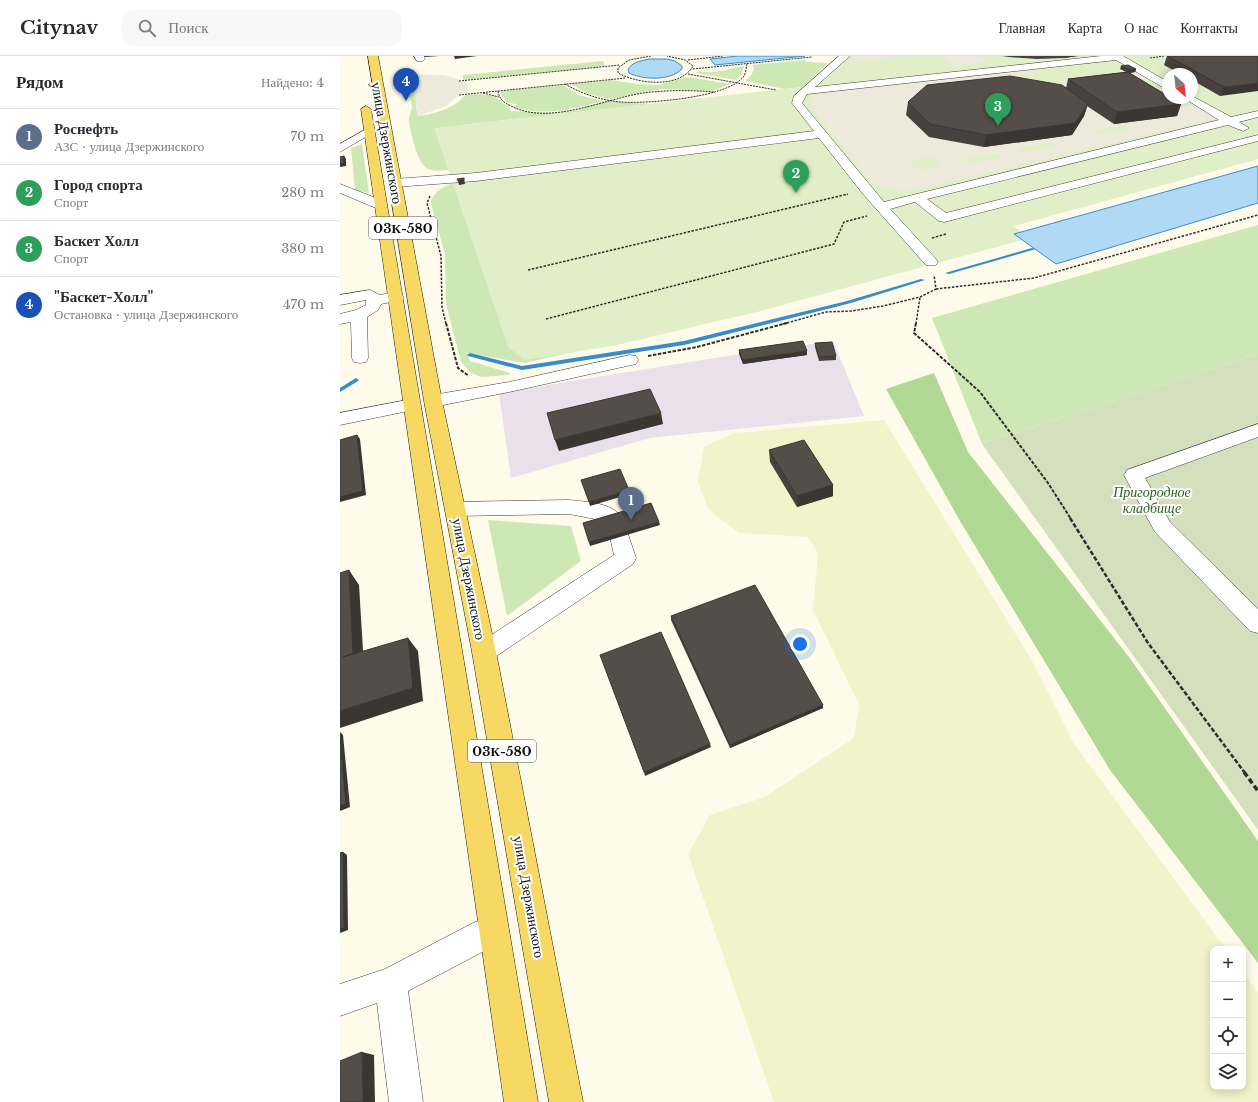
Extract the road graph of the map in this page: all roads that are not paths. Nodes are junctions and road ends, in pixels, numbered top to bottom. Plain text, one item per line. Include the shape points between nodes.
1 (373, 56) edge
2 (845, 56) edge
3 (1130, 56) edge
4 (1118, 57) junction
5 (1162, 83) edge
6 (804, 91) junction
7 (365, 100) dead end
8 (1198, 104) edge
9 (1258, 114) edge
10 (1229, 122) junction
11 (370, 130) junction
12 (821, 134) junction
13 (1258, 134) edge
14 (1258, 138) edge
15 (1137, 144) junction
16 (340, 149) edge
17 (1169, 160) junction
18 (1032, 170) junction
19 (395, 183) junction
20 (378, 184) junction
21 (340, 188) edge
22 (1063, 188) junction
23 (917, 198) junction
24 (381, 205) junction
25 (881, 207) junction
26 (931, 262) road end
27 (396, 296) junction
28 (340, 300) edge
29 (374, 301) junction
30 (359, 316) junction
31 (340, 319) edge
32 (360, 358) dead end
33 (630, 360) road end
34 (423, 403) junction
35 (340, 419) edge
36 (1258, 430) edge
37 (456, 509) junction
38 (1256, 620) edge
39 (484, 652) junction
40 (494, 931) junction
41 (391, 983) junction
42 (340, 1000) edge
43 (406, 1102) edge
44 (521, 1102) edge
45 (566, 1102) edge

1 - 19 main road, улица Дзержинского / 03К-580
2 - 6 street
3 - 4 street
4 - 5 street
4 - 6 street
6 - 12 street via 799,96 797,104
7 - 11 main road, улица Дзержинского / 03К-580
8 - 10 street
9 - 10 street
10 - 13 street
10 - 15 street
11 - 16 street
11 - 20 main road, улица Дзержинского / 03К-580
12 - 19 street via 476,177
12 - 25 street
14 - 17 street
15 - 17 street
15 - 18 street
17 - 22 street
18 - 22 street
18 - 23 street
19 - 20 main road
19 - 34 main road, улица Дзержинского / 03К-580
20 - 24 main road, улица Дзержинского / 03К-580
21 - 24 street
22 - 23 street via 944,218
23 - 25 street
24 - 27 main road, улица Дзержинского / 03К-580
25 - 26 street
27 - 29 street
27 - 34 main road, улица Дзержинского / 03К-580
28 - 29 street via 370,295 374,297
29 - 30 street via 373,307
30 - 31 street
30 - 32 street
33 - 34 street
34 - 35 street
34 - 37 main road, улица Дзержинского / 03К-580
34 - 40 main road, улица Дзержинского / 03К-580
36 - 38 street via 1134,475 1162,527
37 - 39 main road, улица Дзержинского / 03К-580
37 - 39 street via 569,507 599,512 616,528 625,558
39 - 45 main road, улица Дзержинского / 03К-580
40 - 41 street
40 - 44 main road, улица Дзержинского / 03К-580
41 - 42 street
41 - 43 street

